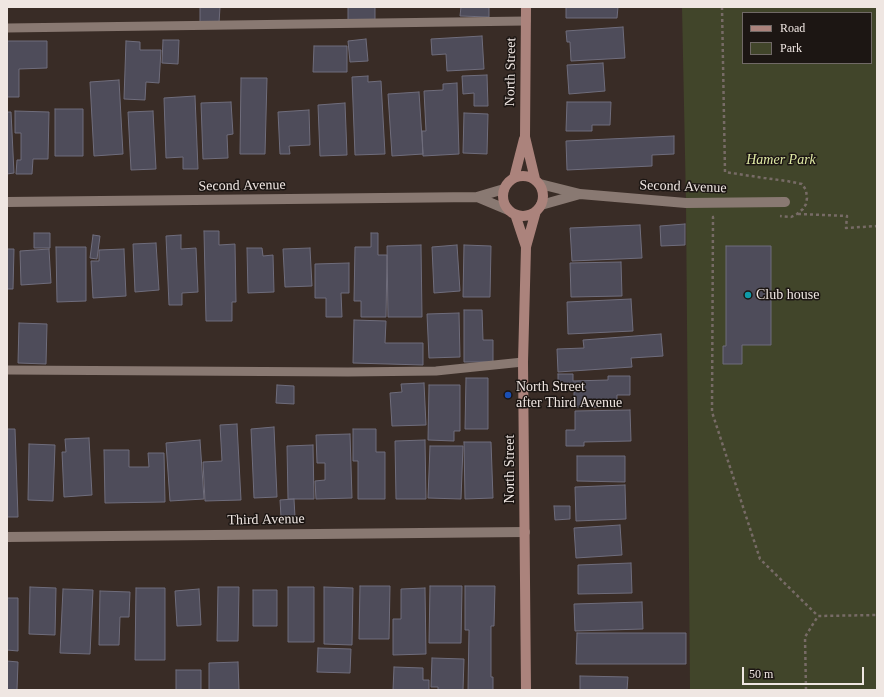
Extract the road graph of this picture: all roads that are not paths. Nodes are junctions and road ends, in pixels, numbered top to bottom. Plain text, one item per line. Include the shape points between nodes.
1 (526, 7) edge
2 (526, 21) junction
3 (7, 28) edge
4 (525, 137) junction
5 (514, 178) junction
6 (537, 182) junction
7 (504, 189) junction
8 (580, 194) junction
9 (478, 197) junction
10 (7, 202) edge
11 (785, 202) dead end
12 (539, 208) junction
13 (512, 212) junction
14 (526, 247) junction
15 (523, 362) junction
16 (7, 370) edge
17 (525, 532) junction
18 (7, 537) edge
19 (526, 690) edge

1 - 2 main road, North Street
2 - 3 lane
2 - 4 main road, North Street
4 - 5 main road, North Street
4 - 6 main road, North Street
5 - 6 main road via 528,176
5 - 7 main road
6 - 8 street, Second Avenue
6 - 12 main road via 543,191
7 - 9 street, Second Avenue
7 - 13 main road via 504,203
8 - 11 street, Second Avenue via 686,203
8 - 12 street, Second Avenue
9 - 10 street, Second Avenue
9 - 13 street, Second Avenue
12 - 13 main road via 530,215 522,216
12 - 14 main road, North Street
13 - 14 main road, North Street
14 - 15 main road, North Street
15 - 16 lane via 436,371
15 - 17 main road, North Street
17 - 18 street, Third Avenue
17 - 19 main road, North Street

